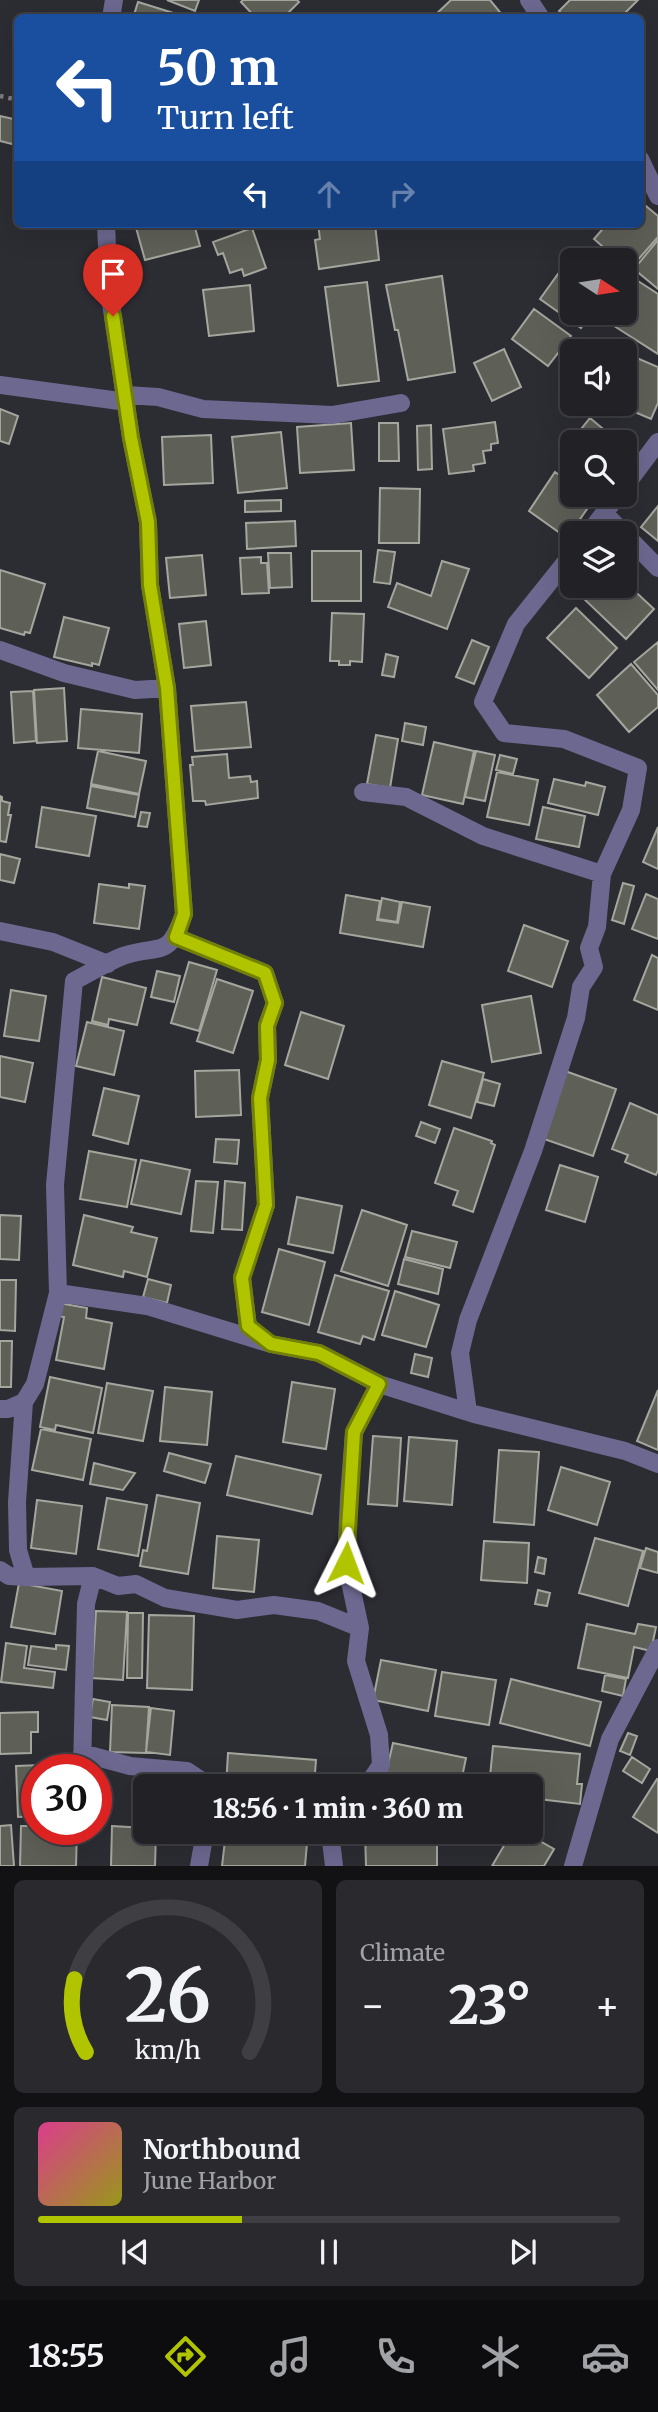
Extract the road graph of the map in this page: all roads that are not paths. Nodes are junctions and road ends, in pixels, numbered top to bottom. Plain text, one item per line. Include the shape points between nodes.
1 (644, 167) edge
2 (658, 196) edge
3 (106, 228) edge
4 (0, 384) edge
5 (127, 399) junction
6 (401, 403) dead end
7 (658, 442) edge
8 (637, 470) edge
9 (609, 507) edge
10 (604, 513) junction
11 (598, 521) edge
12 (658, 568) edge
13 (560, 569) edge
14 (0, 650) edge
15 (167, 688) junction
16 (363, 792) dead end
17 (603, 874) junction
18 (0, 931) edge
19 (176, 937) junction
20 (107, 964) junction
21 (58, 1293) junction
22 (271, 1344) junction
23 (379, 1384) junction
24 (24, 1402) junction
25 (0, 1409) edge
26 (468, 1412) junction
27 (658, 1464) edge
28 (0, 1570) edge
29 (93, 1576) junction
30 (26, 1577) junction
31 (360, 1628) junction
32 (658, 1648) edge
33 (82, 1754) edge
34 (112, 1764) edge
35 (192, 1774) edge
36 (375, 1774) edge
37 (203, 1844) edge
38 (331, 1844) edge
39 (199, 1866) edge
40 (334, 1866) edge
41 (573, 1866) edge

1 - 2 street
3 - 5 street via 109,290
4 - 5 street
5 - 6 street via 158,397 203,409 332,415
5 - 15 street via 148,522 150,585
7 - 8 street
9 - 10 street
10 - 11 street
10 - 12 street
13 - 17 street via 516,624 483,702 504,733 564,739 638,768 631,810
14 - 15 street via 64,673 135,690
15 - 19 street via 184,914
16 - 17 street via 407,797 483,836
17 - 26 street via 597,927 589,948 594,967 581,988 576,1018 533,1150 468,1320 460,1353
18 - 20 street via 53,942
19 - 20 street via 161,950
19 - 22 street via 265,973 275,1003 267,1026 268,1060 260,1098 266,1205 242,1278 248,1326
20 - 21 street via 74,981 55,1185
21 - 22 street via 147,1306
21 - 24 street via 35,1384
22 - 23 street via 319,1353
23 - 26 street
23 - 31 street via 354,1432 346,1563
24 - 25 street
24 - 30 street via 17,1502 18,1550
26 - 27 street via 625,1451
28 - 30 street
29 - 30 street
29 - 31 street via 118,1586 136,1584 183,1602 237,1610 274,1605 318,1611
29 - 33 street via 86,1604
31 - 36 street via 356,1661 379,1735 381,1765
32 - 41 street via 610,1739
34 - 35 street
37 - 39 street
38 - 40 street

